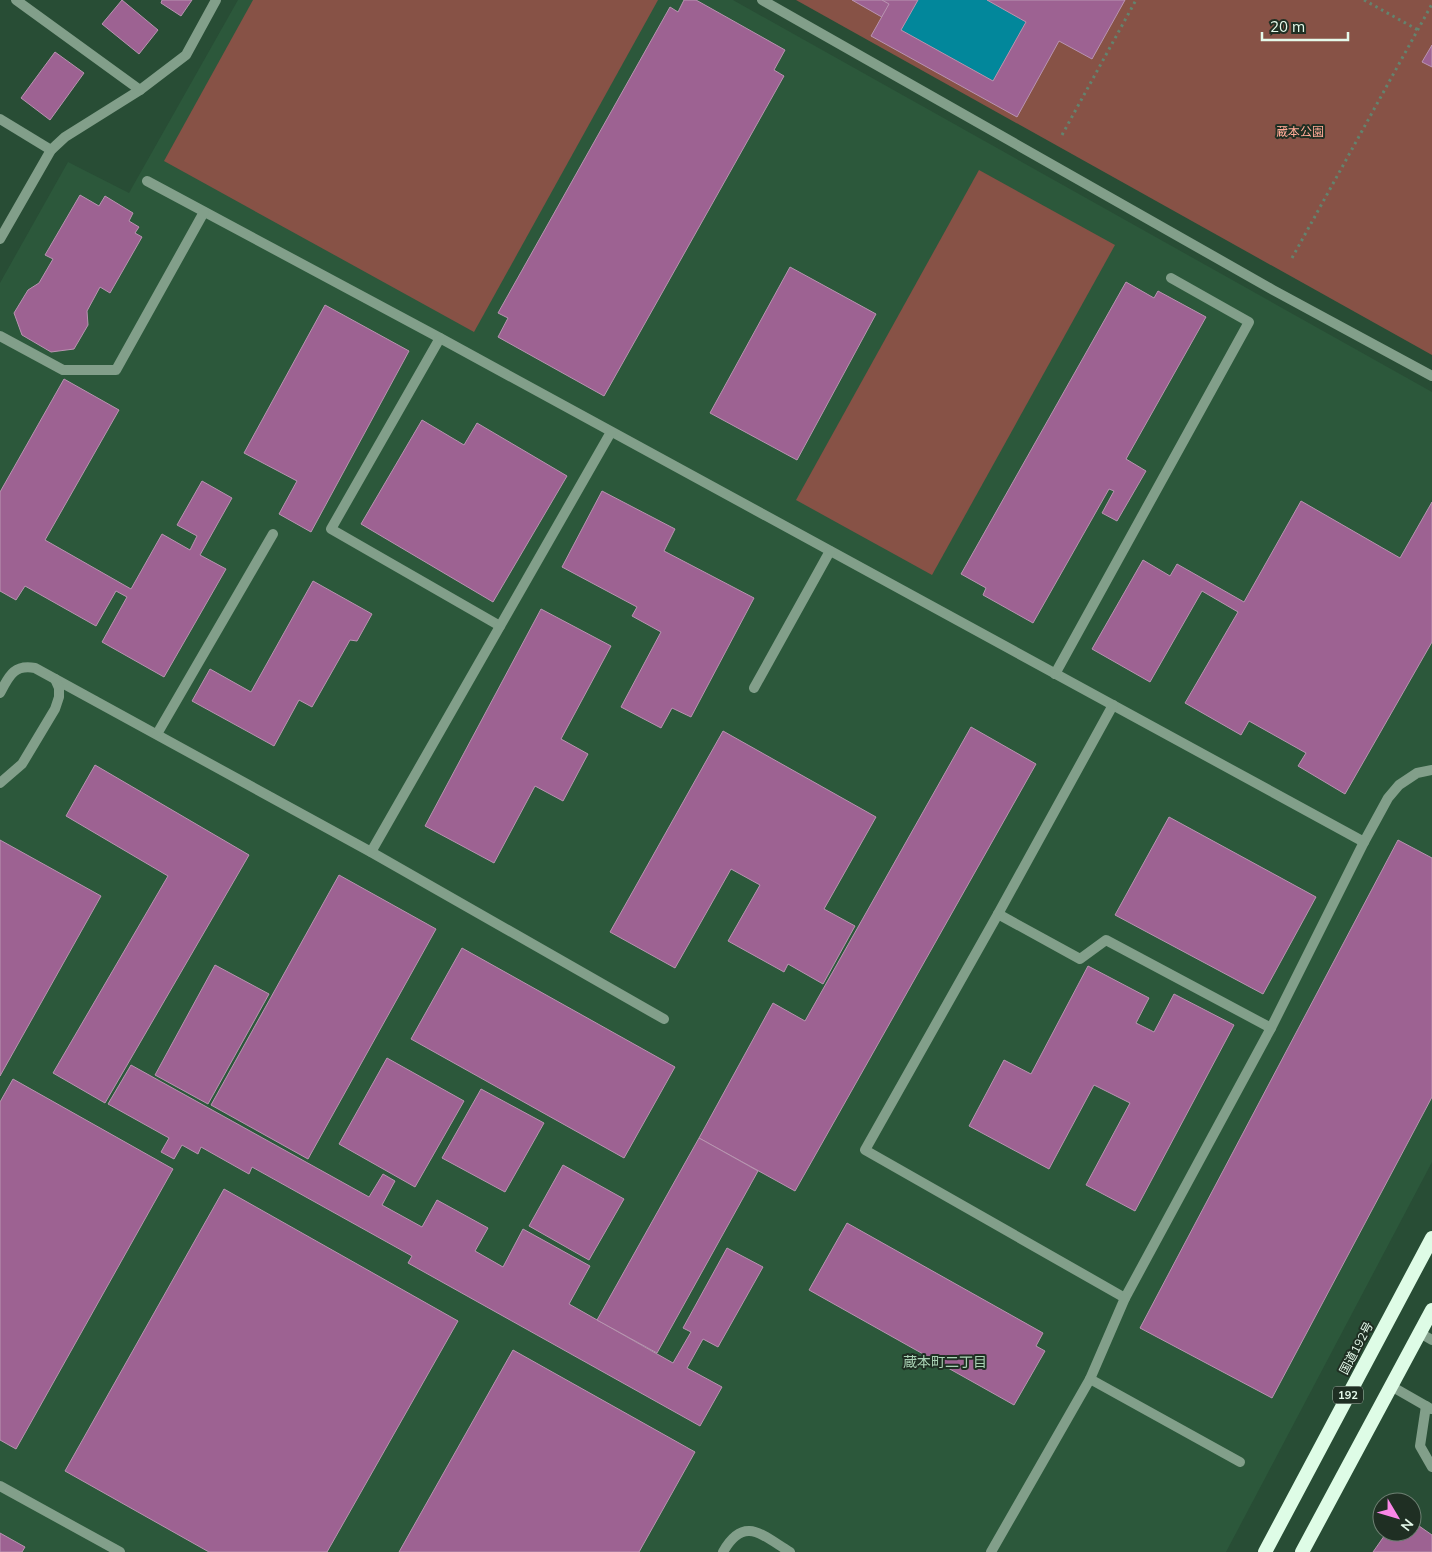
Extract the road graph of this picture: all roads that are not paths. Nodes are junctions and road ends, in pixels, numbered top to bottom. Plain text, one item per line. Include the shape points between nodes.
1 (16, 0) edge
2 (216, 0) edge
3 (762, 0) edge
4 (140, 90) junction
5 (0, 119) edge
6 (50, 150) junction
7 (147, 181) dead end
8 (204, 212) junction
9 (0, 239) edge
10 (1171, 278) dead end
11 (0, 336) edge
12 (440, 338) junction
13 (1432, 376) edge
14 (612, 432) junction
15 (273, 534) dead end
16 (830, 551) junction
17 (500, 626) junction
18 (1056, 674) junction
19 (55, 679) junction
20 (754, 688) dead end
21 (0, 693) edge
22 (1113, 705) junction
23 (157, 734) junction
24 (1432, 770) edge
25 (1, 783) edge
26 (1364, 842) junction
27 (371, 852) junction
28 (998, 914) junction
29 (664, 1019) dead end
30 (1271, 1028) junction
31 (1432, 1238) edge
32 (1125, 1298) junction
33 (1432, 1310) edge
34 (1426, 1336) edge
35 (1090, 1379) junction
36 (1391, 1386) junction
37 (1429, 1408) edge
38 (1240, 1462) dead end
39 (1432, 1467) edge
40 (0, 1486) edge
41 (120, 1552) edge
42 (723, 1552) edge
43 (790, 1552) edge
44 (991, 1552) edge
45 (1265, 1552) edge
46 (1302, 1552) edge

1 - 4 street
2 - 4 street via 186,54
3 - 13 street via 1273,290
4 - 6 street via 64,137
5 - 6 street
6 - 9 street
7 - 8 street
8 - 11 street via 116,370 63,370
8 - 12 street
10 - 18 street via 1249,322
12 - 14 street
12 - 17 street via 331,529
14 - 16 street
14 - 17 street
15 - 23 street
16 - 18 street
16 - 20 street
17 - 27 street
18 - 22 street
19 - 21 street via 24,666 15,671
19 - 23 street
19 - 25 street via 59,688 55,709 22,764
22 - 26 street
22 - 28 street
23 - 27 street
24 - 26 street via 1417,773 1399,785 1388,798
26 - 30 street
27 - 29 street
28 - 30 street via 1080,959 1106,940
28 - 32 street via 864,1150
30 - 32 street
31 - 45 highway, 国道192号 / 192
32 - 35 street
33 - 34 highway, 192
34 - 36 highway, 192
35 - 38 street
35 - 44 street
36 - 37 street
36 - 46 highway, 192
37 - 39 street via 1420,1446
40 - 41 street
42 - 43 street via 735,1534 745,1530 758,1533

